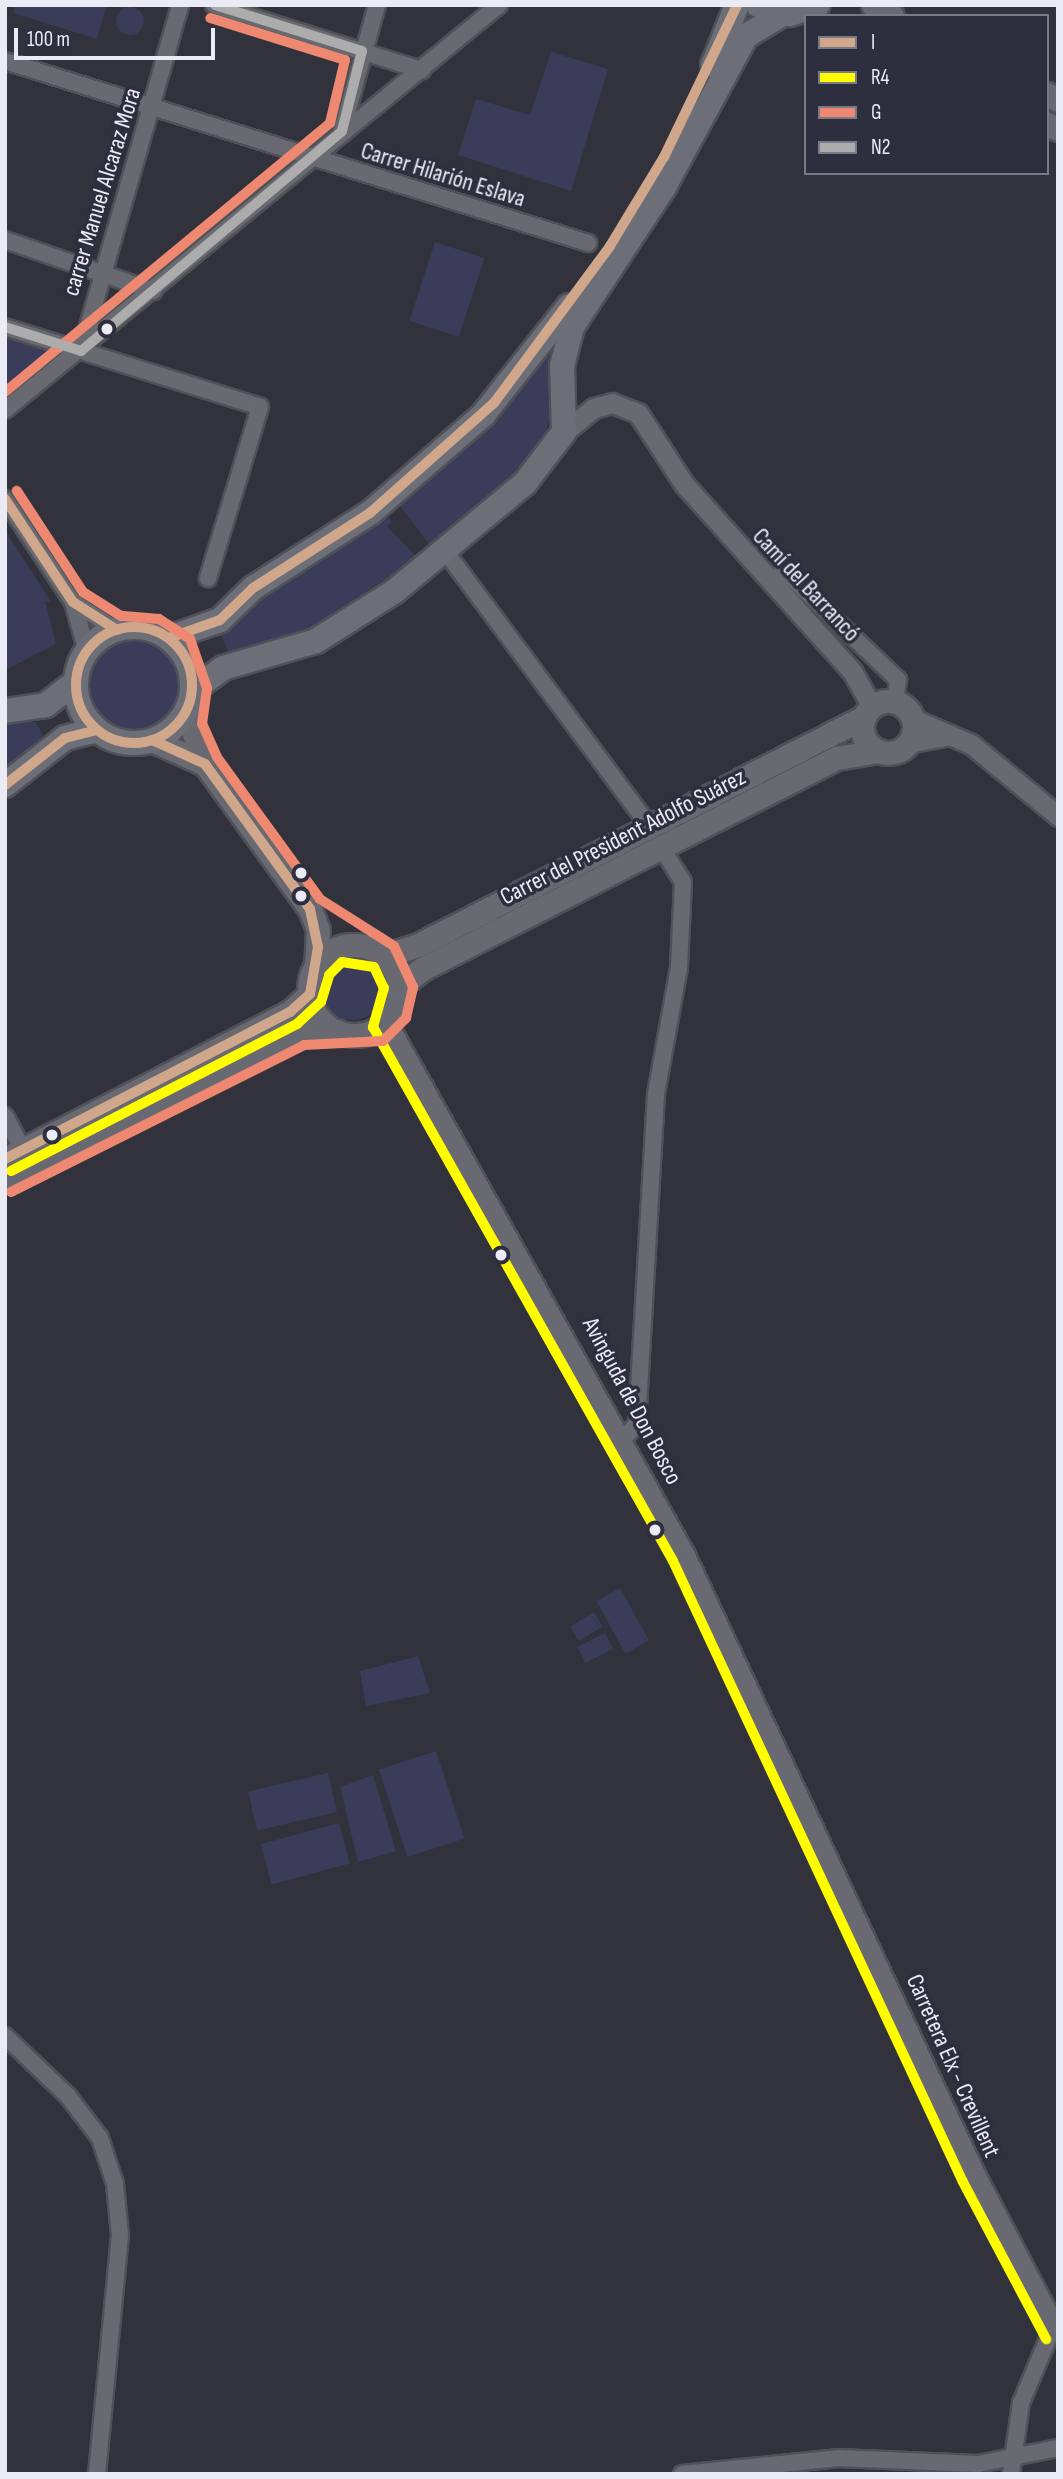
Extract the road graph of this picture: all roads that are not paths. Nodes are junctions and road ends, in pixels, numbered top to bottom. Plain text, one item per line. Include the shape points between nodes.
1 (180, 5) edge
2 (214, 5) edge
3 (377, 5) edge
4 (499, 5) edge
5 (737, 5) edge
6 (758, 5) edge
7 (873, 5) edge
8 (801, 10) edge
9 (819, 14) edge
10 (889, 14) edge
11 (362, 51) junction
12 (5, 61) edge
13 (422, 70) junction
14 (151, 109) junction
15 (342, 131) junction
16 (313, 160) junction
17 (5, 240) edge
18 (588, 243) dead end
19 (100, 272) junction
20 (153, 291) junction
21 (5, 327) edge
22 (81, 351) junction
23 (5, 410) edge
24 (564, 432) junction
25 (5, 499) edge
26 (444, 551) junction
27 (782, 569) dead end
28 (208, 578) dead end
29 (73, 602) junction
30 (117, 630) junction
31 (169, 638) junction
32 (87, 652) junction
33 (74, 683) junction
34 (190, 701) junction
35 (895, 702) junction
36 (5, 711) edge
37 (868, 712) junction
38 (913, 719) junction
39 (97, 730) junction
40 (951, 736) junction
41 (152, 740) junction
42 (908, 744) junction
43 (878, 751) junction
44 (205, 764) junction
45 (5, 785) edge
46 (1058, 816) edge
47 (655, 837) junction
48 (310, 909) junction
49 (363, 946) junction
50 (384, 956) junction
51 (316, 968) junction
52 (399, 987) junction
53 (310, 994) junction
54 (386, 1021) junction
55 (337, 1031) junction
56 (5, 1116) edge
57 (14, 1155) edge
58 (5, 1180) edge
59 (623, 1439) junction
60 (810, 1817) joint
61 (5, 2036) edge
62 (1056, 2329) edge
63 (1058, 2448) edge
64 (1010, 2468) edge
65 (97, 2474) edge
66 (682, 2474) edge

1 - 14 street, carrer Manuel Alcaraz Mora
2 - 11 street
3 - 11 street
4 - 13 street
5 - 31 main road via 713,64 629,216 548,338 494,403 370,513 253,589 220,620
6 - 8 main road
7 - 10 main road
8 - 9 main road
8 - 24 main road via 746,36 664,187 572,327 562,366
11 - 13 street
11 - 15 street
12 - 14 street, Carrer Hilarión Eslava
13 - 15 street
14 - 16 street, Carrer Hilarión Eslava
14 - 19 street, carrer Manuel Alcaraz Mora
15 - 16 street
16 - 18 street, Carrer Hilarión Eslava
16 - 20 street
17 - 19 street
19 - 20 street
19 - 22 street, carrer Manuel Alcaraz Mora
20 - 22 street
21 - 22 street
22 - 23 street
22 - 28 street via 260,407
24 - 26 main road via 525,483
24 - 37 street, Camí del Barrancó via 594,408 626,405 638,413 675,474 852,671
25 - 29 street
26 - 34 main road via 316,641 223,668
26 - 47 street
27 - 35 street via 898,680
29 - 30 street
29 - 32 street
30 - 31 main road via 136,628
30 - 32 main road
31 - 34 main road via 187,660
32 - 33 main road
33 - 36 main road via 46,705
33 - 39 main road via 82,710
34 - 41 main road
34 - 44 main road
35 - 37 main road
35 - 38 main road
37 - 43 main road via 863,733
37 - 47 main road, Carrer del President Adolfo Suárez
38 - 40 street
38 - 42 main road
39 - 41 main road via 133,743
39 - 45 main road via 65,738
40 - 42 street
40 - 46 street via 988,756
41 - 44 main road
42 - 43 main road via 895,752
43 - 47 main road, Carrer del President Adolfo Suárez via 836,758
44 - 48 main road
47 - 50 main road, Carrer del President Adolfo Suárez
47 - 52 main road, Carrer del President Adolfo Suárez via 422,969
47 - 59 street via 683,882 679,967 656,1094 638,1424
48 - 49 main road
48 - 51 main road via 317,930
49 - 50 main road
49 - 51 main road via 336,949
50 - 52 main road
51 - 53 main road
52 - 54 main road
53 - 55 main road via 318,1016
53 - 57 main road via 290,1012
54 - 55 main road via 363,1034
54 - 59 street, Avinguda de Don Bosco
55 - 58 main road via 300,1031
56 - 57 street
59 - 60 street, Avinguda de Don Bosco
60 - 62 street, Carretera Elx - Crevillent via 976,2176
61 - 65 street via 92,2127 115,2184 120,2235
62 - 64 street via 1021,2403
63 - 64 street
64 - 66 street via 839,2458

